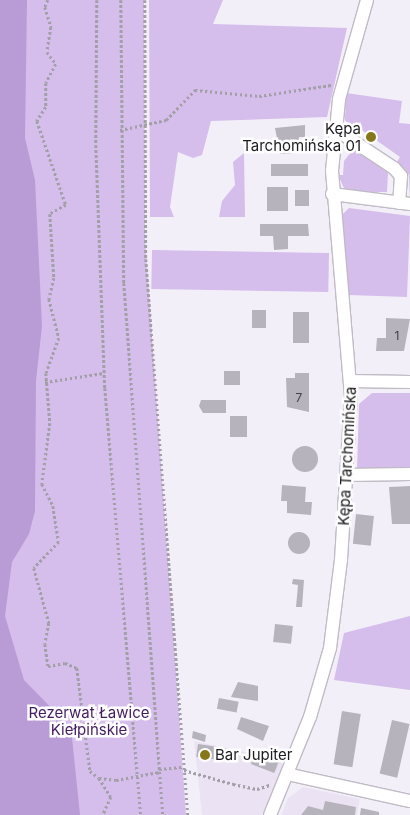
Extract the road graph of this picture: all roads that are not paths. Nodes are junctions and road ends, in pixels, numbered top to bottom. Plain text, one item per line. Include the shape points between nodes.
1 (367, 0) edge
2 (335, 129) junction
3 (332, 194) junction
4 (405, 204) edge
5 (350, 381) junction
6 (410, 382) edge
7 (410, 474) edge
8 (346, 475) junction
9 (285, 779) junction
10 (410, 801) edge
11 (270, 815) edge

1 - 2 street, Kępa Tarchomińska via 342,85
2 - 3 street, Kępa Tarchomińska
2 - 4 street via 394,168 401,176
3 - 4 street
3 - 5 street, Kępa Tarchomińska
5 - 6 street
5 - 8 street, Kępa Tarchomińska
7 - 8 street
8 - 9 street, Kępa Tarchomińska via 330,648
9 - 10 street
9 - 11 street, Kępa Tarchomińska

